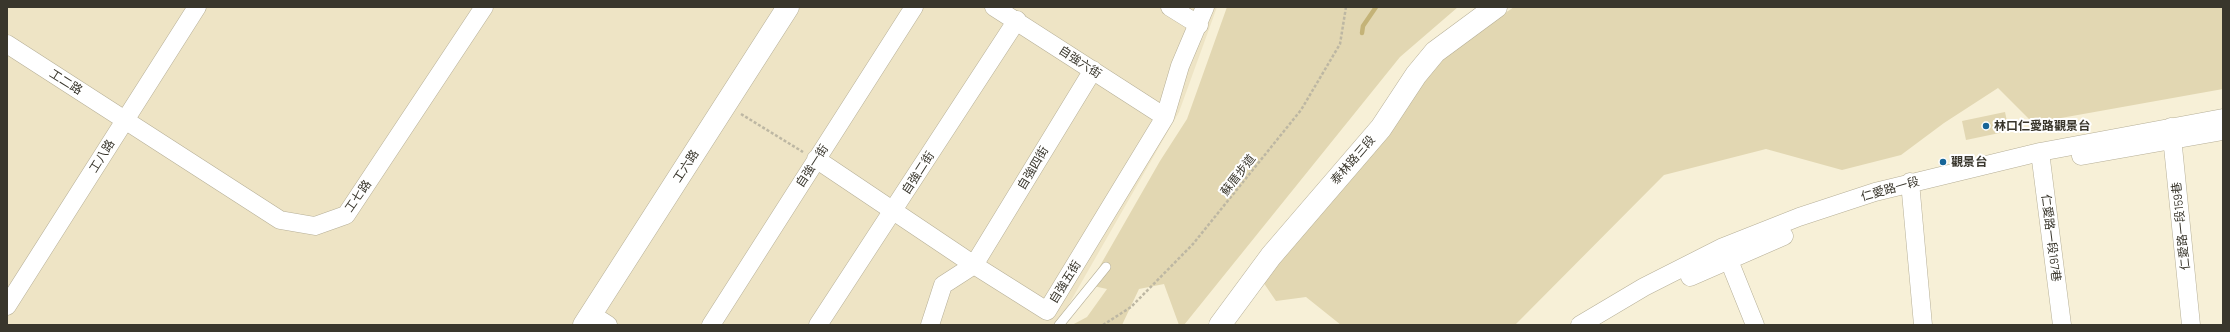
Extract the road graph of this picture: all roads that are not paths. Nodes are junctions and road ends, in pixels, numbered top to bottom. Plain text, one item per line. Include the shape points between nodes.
1 (197, 7) edge
2 (484, 7) edge
3 (788, 7) edge
4 (914, 7) edge
5 (994, 7) edge
6 (1170, 7) edge
7 (1205, 7) edge
8 (1496, 7) edge
9 (1017, 20) junction
10 (1199, 25) junction
11 (7, 44) edge
12 (1092, 70) junction
13 (1165, 117) junction
14 (2223, 118) edge
15 (126, 119) junction
16 (2223, 131) edge
17 (2172, 133) junction
18 (2041, 158) junction
19 (816, 159) junction
20 (1910, 189) junction
21 (893, 211) junction
22 (1726, 253) junction
23 (974, 265) junction
24 (1106, 267) dead end
25 (7, 306) edge
26 (595, 321) edge
27 (1604, 321) edge
28 (711, 325) edge
29 (818, 325) edge
30 (930, 325) edge
31 (1059, 325) edge
32 (1220, 325) edge
33 (1580, 325) edge
34 (1755, 325) edge
35 (1923, 325) edge
36 (2062, 325) edge
37 (2191, 325) edge

1 - 15 street, 工八路
2 - 15 street, 工七路 via 346,215 316,226 280,220
3 - 26 main road, 工六路 via 726,104
4 - 19 street, 自強一街
5 - 9 street, 自強六街
6 - 10 street
7 - 10 street, 自強五街
8 - 32 main road, 泰林路三段 via 1435,52 1380,128 1271,256
9 - 12 street, 自強六街
9 - 21 street, 自強二街
10 - 13 street, 自強五街 via 1180,66
11 - 15 street, 工二路
12 - 13 street, 自強六街
12 - 23 street, 自強四街
13 - 23 street, 自強五街 via 1047,311
14 - 17 street, 仁愛路一段
15 - 25 street, 工八路
16 - 17 street, 仁愛路一段
17 - 18 street, 仁愛路一段
17 - 37 street, 仁愛路一段159巷
18 - 20 street, 仁愛路一段
18 - 36 street, 仁愛路一段167巷
19 - 21 street, 自強五街
19 - 28 street, 自強一街
20 - 22 street, 仁愛路一段 via 1875,192 1799,217
20 - 35 street
21 - 23 street, 自強五街
21 - 29 street, 自強二街
22 - 27 street, 仁愛路一段
22 - 34 street
23 - 30 street via 943,286
24 - 31 lane
27 - 33 street, 仁愛路一段

